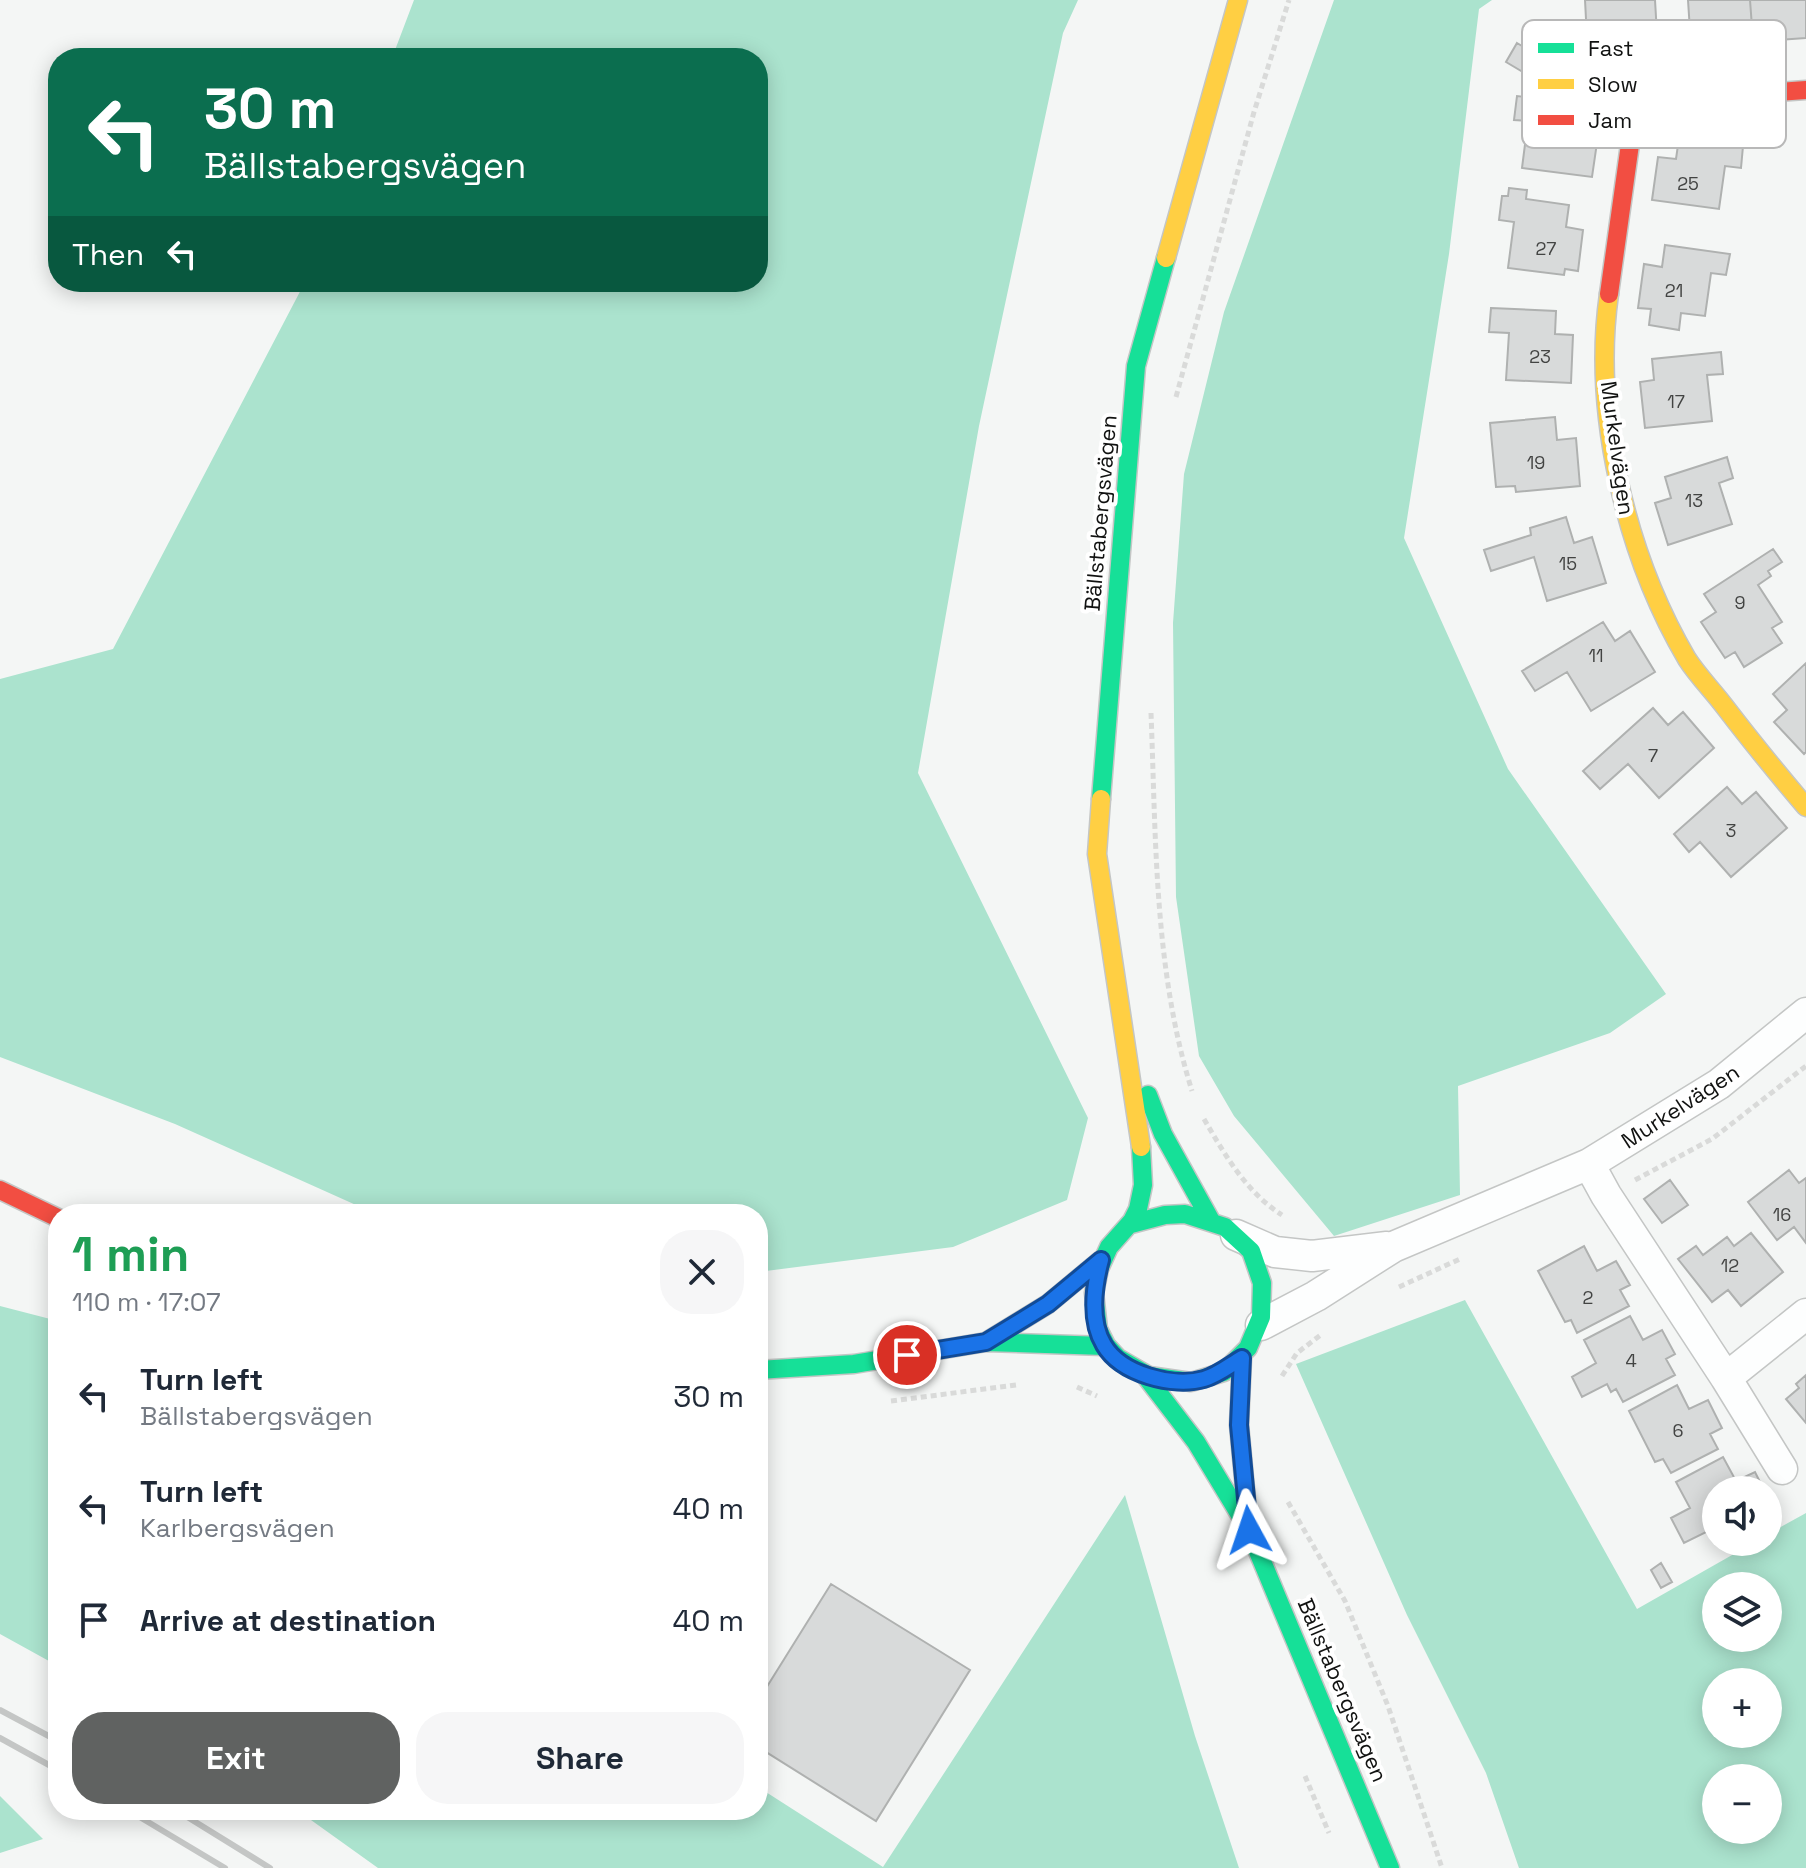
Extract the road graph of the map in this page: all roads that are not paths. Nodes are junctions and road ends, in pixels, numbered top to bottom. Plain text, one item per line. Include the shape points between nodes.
1 (1238, 0) edge
2 (1806, 90) edge
3 (1786, 91) edge
4 (1629, 148) edge
5 (1806, 807) edge
6 (1806, 1013) edge
7 (1126, 1042) junction
8 (1589, 1164) junction
9 (0, 1190) edge
10 (48, 1213) edge
11 (1131, 1224) junction
12 (1223, 1227) junction
13 (1393, 1247) junction
14 (1101, 1260) junction
15 (1806, 1314) edge
16 (1261, 1325) junction
17 (986, 1342) junction
18 (1104, 1346) junction
19 (1242, 1358) junction
20 (768, 1369) edge
21 (1144, 1374) junction
22 (1726, 1378) junction
23 (1782, 1469) dead end
24 (1249, 1530) junction
25 (1390, 1868) edge

1 - 7 street, Bällstabergsvägen via 1136,366 1097,854
2 - 3 street, Murkelvägen
4 - 5 street, Murkelvägen via 1605,323 1607,402 1630,528 1688,660
6 - 8 street, Murkelvägen via 1719,1084
7 - 11 street, Bällstabergsvägen via 1144,1180
7 - 12 street, Bällstabergsvägen via 1163,1134
8 - 13 street, Murkelvägen
8 - 22 street
9 - 10 street
11 - 12 street via 1182,1213
11 - 14 street, Bällstabergsvägen
12 - 13 street, Murkelvägen via 1275,1252 1312,1256
12 - 16 street, Bällstabergsvägen via 1260,1270 1265,1301
13 - 16 street, Murkelvägen
14 - 17 street via 1048,1304
14 - 18 street, Bällstabergsvägen via 1094,1289
15 - 22 street
16 - 19 street, Bällstabergsvägen
17 - 18 street
17 - 20 street via 854,1364
18 - 21 street, Bällstabergsvägen
19 - 21 street, Bällstabergsvägen via 1204,1379 1174,1383
19 - 24 street, Bällstabergsvägen via 1239,1425
21 - 24 street, Bällstabergsvägen via 1196,1442
22 - 23 street
24 - 25 street, Bällstabergsvägen

